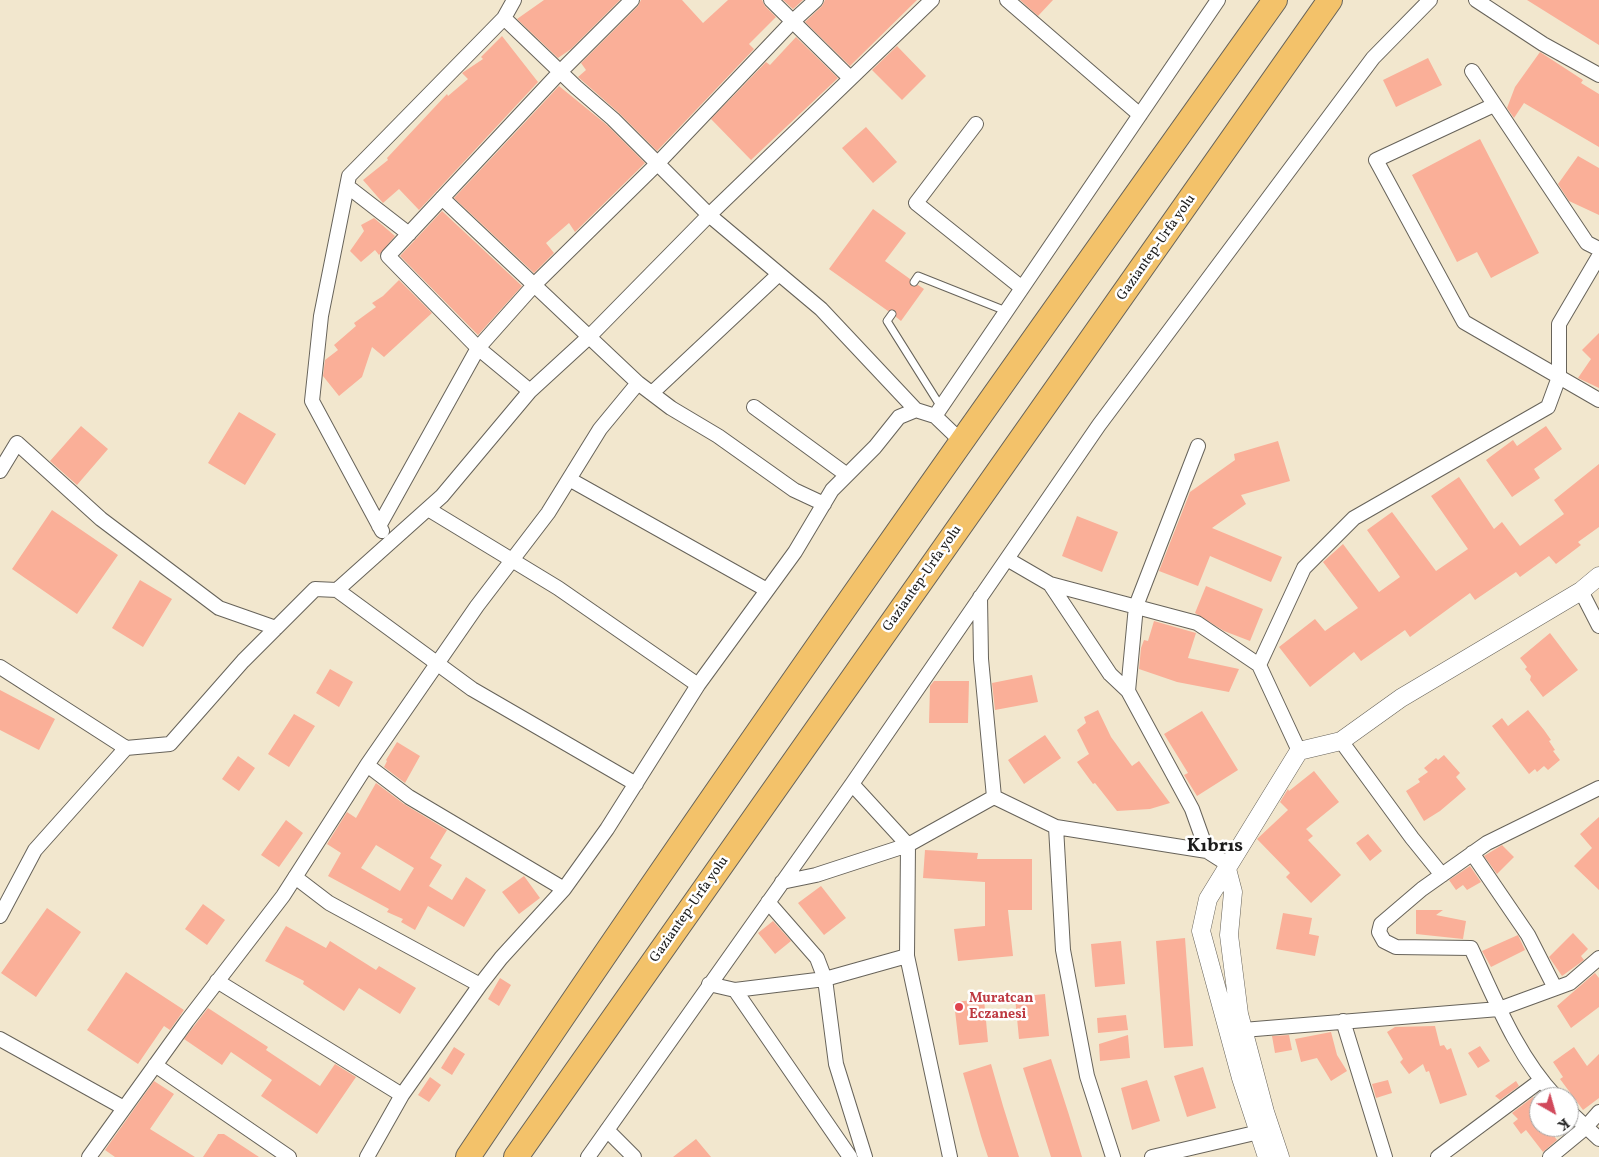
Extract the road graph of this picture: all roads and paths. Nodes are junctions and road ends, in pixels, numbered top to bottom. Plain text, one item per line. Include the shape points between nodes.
1 (514, 0) edge
2 (632, 0) edge
3 (771, 0) edge
4 (816, 0) edge
5 (932, 0) edge
6 (1007, 0) edge
7 (1218, 0) edge
8 (1276, 0) edge
9 (1330, 0) edge
10 (1430, 0) edge
11 (1476, 0) edge
12 (504, 18) junction
13 (792, 22) junction
14 (1472, 71) dead end
15 (560, 72) junction
16 (1599, 75) edge
17 (850, 78) junction
18 (1494, 105) junction
19 (1140, 115) junction
20 (976, 124) dead end
21 (657, 164) junction
22 (347, 186) junction
23 (442, 198) junction
24 (709, 215) junction
25 (409, 234) junction
26 (1599, 249) edge
27 (1599, 256) edge
28 (779, 274) junction
29 (914, 282) dead end
30 (536, 284) junction
31 (1022, 288) junction
32 (1006, 311) junction
33 (892, 314) dead end
34 (590, 336) junction
35 (478, 348) junction
36 (1559, 377) junction
37 (638, 383) junction
38 (530, 391) junction
39 (652, 393) junction
40 (1599, 400) edge
41 (754, 407) dead end
42 (916, 410) junction
43 (938, 411) junction
44 (961, 441) junction
45 (1198, 446) dead end
46 (0, 471) edge
47 (847, 475) junction
48 (569, 479) junction
49 (824, 504) junction
50 (428, 509) junction
51 (379, 526) junction
52 (388, 543) junction
53 (513, 559) junction
54 (1007, 559) junction
55 (1599, 576) edge
56 (1050, 584) junction
57 (337, 590) junction
58 (766, 590) junction
59 (1580, 591) junction
60 (980, 598) junction
61 (1136, 606) junction
62 (1599, 626) edge
63 (276, 628) junction
64 (436, 665) junction
65 (1258, 665) junction
66 (0, 667) edge
67 (698, 685) junction
68 (1128, 691) junction
69 (1341, 740) junction
70 (126, 748) junction
71 (1299, 751) junction
72 (367, 765) junction
73 (636, 784) junction
74 (852, 784) junction
75 (1599, 788) edge
76 (994, 797) junction
77 (1056, 827) junction
78 (908, 845) junction
79 (1207, 851) junction
80 (1472, 853) junction
81 (1228, 867) junction
82 (1442, 875) junction
83 (295, 877) junction
84 (782, 882) junction
85 (564, 889) junction
86 (768, 902) junction
87 (0, 916) edge
88 (907, 956) junction
89 (1599, 958) edge
90 (824, 979) junction
91 (217, 981) junction
92 (709, 984) junction
93 (480, 985) junction
94 (1555, 988) junction
95 (734, 990) junction
96 (1499, 1009) junction
97 (1343, 1021) junction
98 (1243, 1030) junction
99 (0, 1039) edge
100 (155, 1065) junction
101 (1540, 1081) junction
102 (1546, 1087) edge
103 (402, 1095) junction
104 (124, 1108) junction
105 (1599, 1112) edge
106 (1579, 1122) edge
107 (1585, 1128) junction
108 (607, 1130) junction
109 (1259, 1132) junction
110 (1599, 1139) edge
111 (89, 1157) edge
112 (289, 1157) edge
113 (367, 1157) edge
114 (468, 1157) edge
115 (516, 1157) edge
116 (588, 1157) edge
117 (634, 1157) edge
118 (850, 1157) edge
119 (865, 1157) edge
120 (950, 1157) edge
121 (1113, 1157) edge
122 (1152, 1157) edge
123 (1267, 1157) edge
124 (1280, 1157) edge
125 (1384, 1157) edge
126 (1438, 1157) edge
127 (1550, 1157) edge

1 - 12 street
2 - 15 street
3 - 13 street
4 - 13 street
5 - 17 street
6 - 19 street
7 - 19 street
8 - 44 highway
9 - 115 highway, Gaziantep-Urfa yolu
10 - 54 street via 1373,58 1099,425
11 - 16 street via 1543,44
12 - 15 street
12 - 22 street via 349,176
13 - 17 street
13 - 21 street
14 - 18 street
15 - 21 street
15 - 23 street
17 - 24 street
18 - 26 street via 1587,243
18 - 36 street via 1376,160 1464,322
19 - 31 street
20 - 31 street via 916,203
21 - 24 street
21 - 30 street
22 - 25 street
22 - 51 street via 320,316 312,401
23 - 25 street
23 - 30 street via 506,260
24 - 28 street
24 - 34 street
25 - 35 street via 388,256
27 - 36 street via 1558,324
28 - 39 street
28 - 42 street via 821,309
29 - 32 lane via 918,276
30 - 34 street
30 - 35 street
31 - 32 street
32 - 43 street
33 - 43 lane via 887,321
34 - 37 street
34 - 38 street
35 - 38 street
35 - 51 street
36 - 40 street
36 - 65 street via 1548,407 1354,518 1304,568
37 - 39 street
37 - 48 street via 600,428
38 - 50 street
39 - 49 street via 794,490
41 - 47 street
42 - 43 street
42 - 47 street via 899,417
43 - 44 street
44 - 114 highway
45 - 61 street
46 - 63 street via 17,444 101,519 219,608
47 - 49 street
48 - 53 street
48 - 58 street
49 - 58 street via 795,552
50 - 52 street
50 - 53 street
51 - 52 street
52 - 57 street
53 - 64 street
53 - 67 street
54 - 56 street
54 - 60 street
55 - 59 street
56 - 61 street
56 - 68 street via 1110,674
57 - 63 street via 315,589
57 - 64 street
58 - 67 street
59 - 62 street
59 - 69 street via 1401,698
60 - 74 street
60 - 76 street via 981,659
61 - 65 street via 1197,623
61 - 68 street
63 - 70 street via 170,744
64 - 72 street
64 - 73 street
65 - 71 street
66 - 70 street
67 - 73 street
68 - 79 street via 1192,809
69 - 71 street
69 - 82 street
70 - 87 street via 35,850
71 - 81 street
72 - 83 street
72 - 85 street via 409,797
73 - 85 street
74 - 78 street
74 - 84 street
75 - 80 street
76 - 77 street
76 - 78 street
77 - 79 street
77 - 121 street via 1062,950 1087,1076
78 - 84 street via 816,875
78 - 88 street
79 - 81 street
80 - 82 street
80 - 94 street via 1528,935
81 - 98 street via 1234,892 1229,935
81 - 109 street via 1208,899 1201,931
82 - 96 street via 1381,924 1379,932 1384,941 1396,947 1472,948
83 - 91 street
83 - 93 street via 330,903
84 - 86 street
85 - 93 street
86 - 90 street via 817,958
86 - 92 street
88 - 90 street
88 - 120 street
89 - 94 street via 1570,983
90 - 95 street
90 - 119 street via 836,1064
91 - 100 street
91 - 103 street
92 - 95 street
92 - 108 street
93 - 103 street
94 - 96 street
95 - 118 street
96 - 97 street
96 - 101 street
97 - 98 street
97 - 125 street
98 - 124 street
99 - 104 street
100 - 104 street
100 - 112 street
101 - 102 street
101 - 126 street
103 - 113 street
104 - 111 street
105 - 107 street
106 - 107 street
107 - 110 street
107 - 127 street
108 - 116 street
108 - 117 street
109 - 122 street
109 - 123 street

